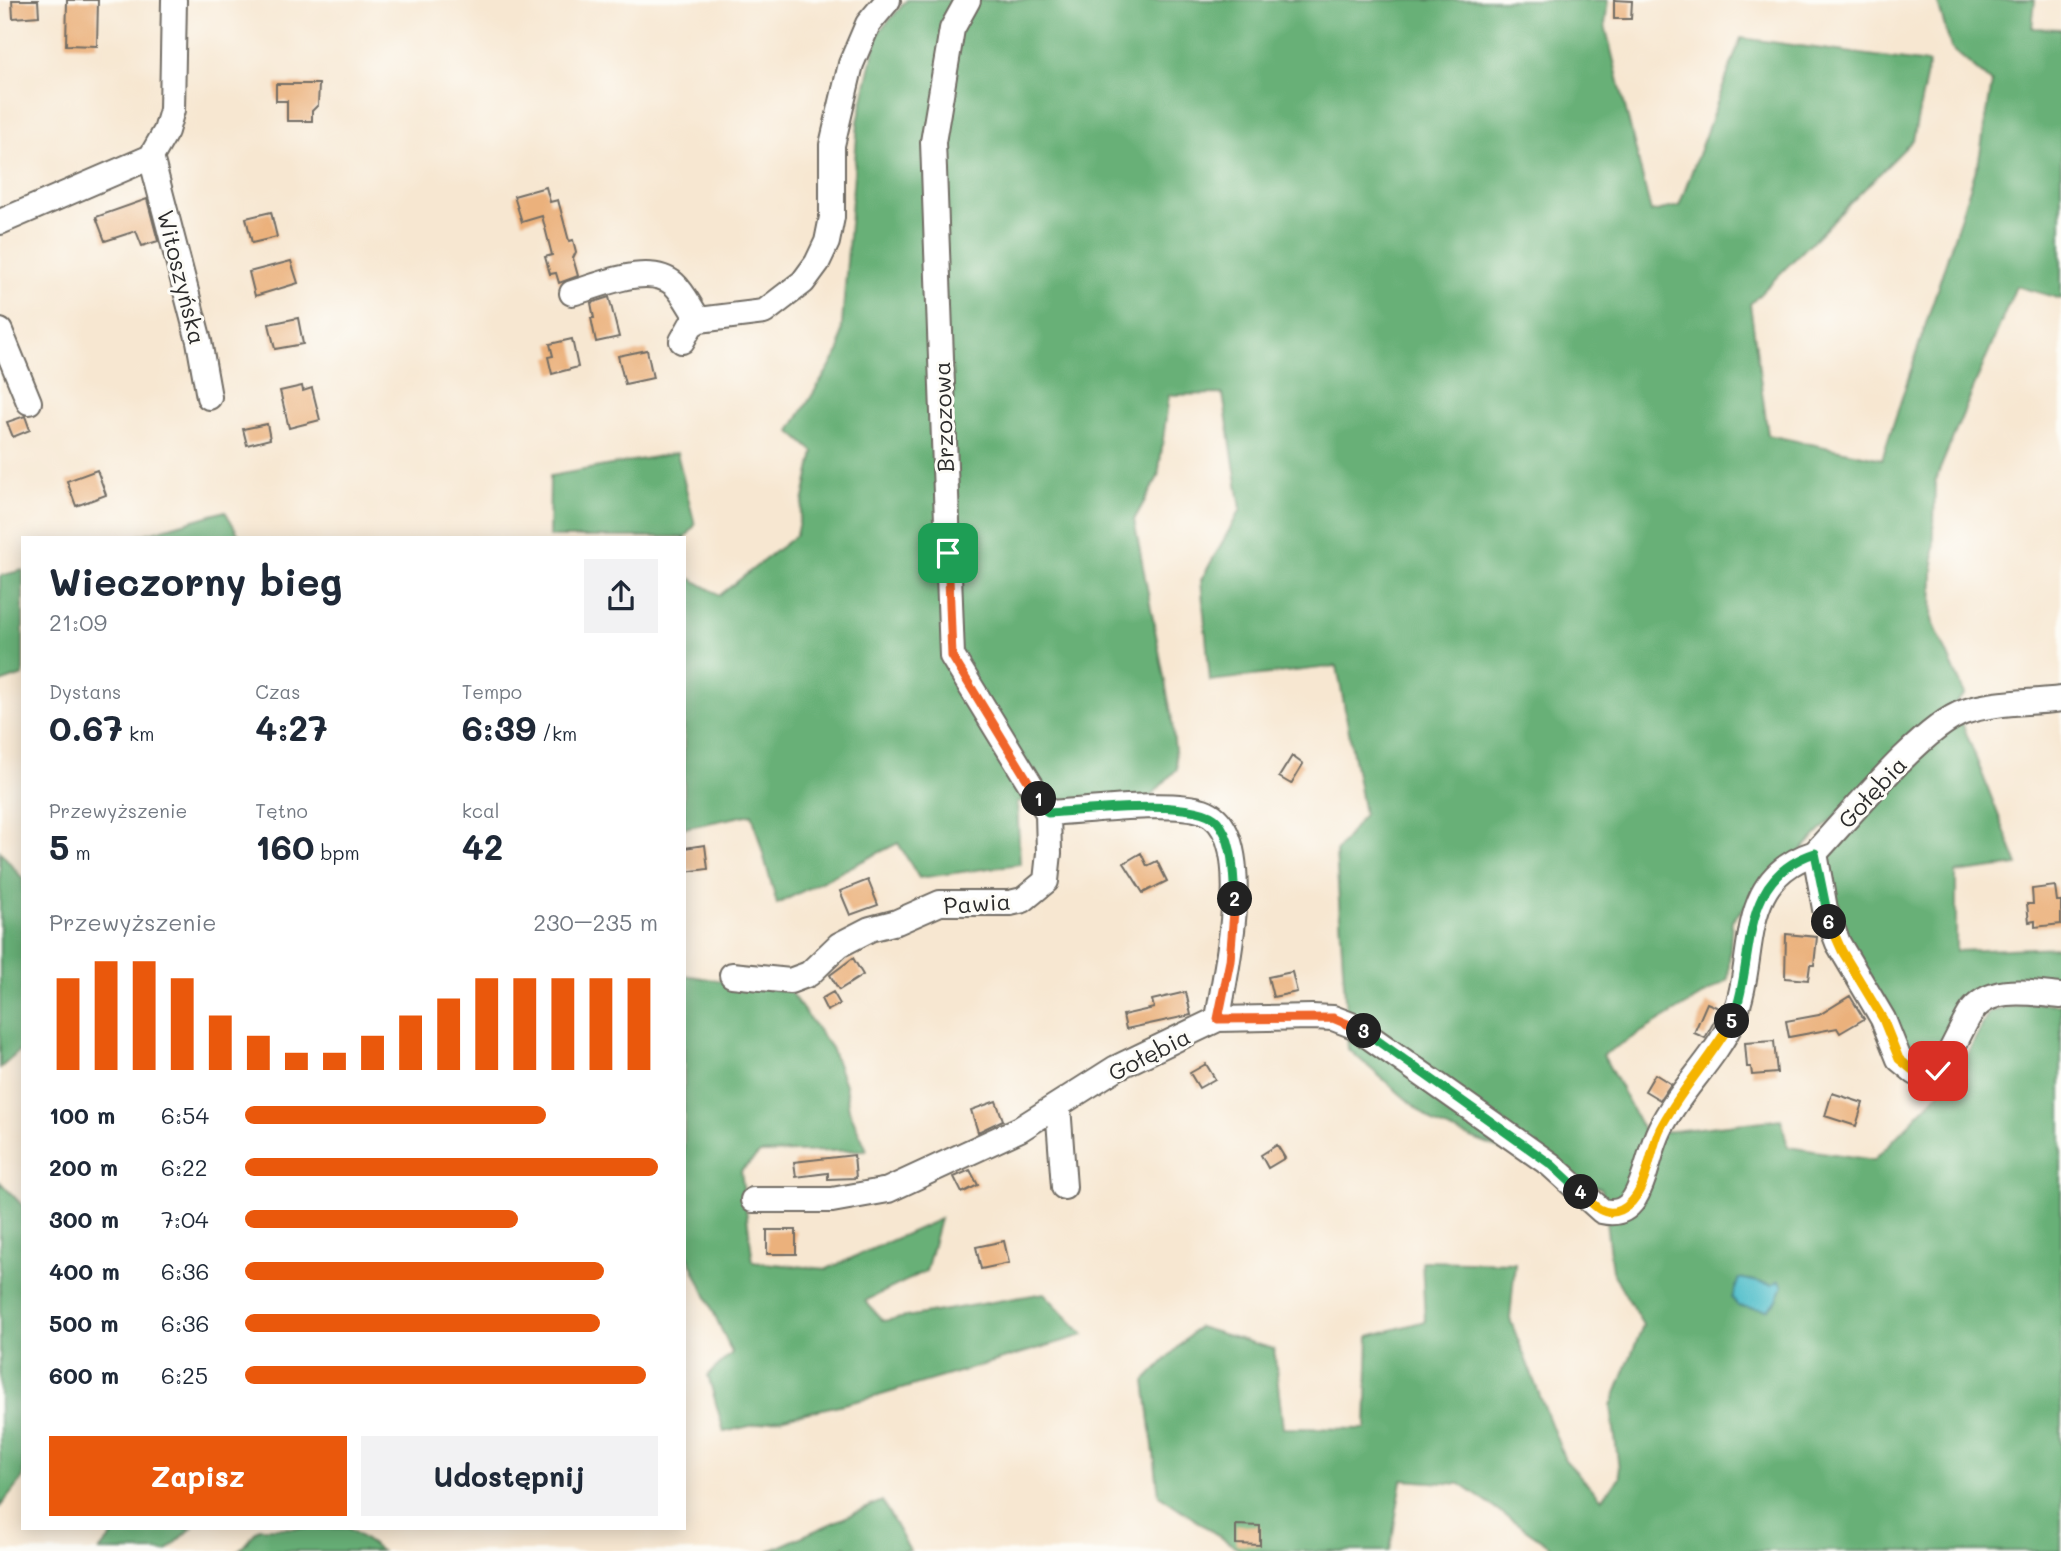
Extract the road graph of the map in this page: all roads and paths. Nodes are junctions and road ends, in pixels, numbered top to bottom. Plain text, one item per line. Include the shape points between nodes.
1 (174, 0) edge
2 (888, 0) edge
3 (968, 0) edge
4 (151, 158) junction
5 (0, 222) edge
6 (572, 293) dead end
7 (699, 320) junction
8 (0, 331) edge
9 (682, 341) dead end
10 (209, 397) dead end
11 (29, 402) dead end
12 (2061, 699) edge
13 (1048, 813) junction
14 (1815, 853) junction
15 (732, 975) dead end
16 (2061, 996) edge
17 (1218, 1019) junction
18 (1058, 1106) junction
19 (1064, 1187) dead end
20 (753, 1200) dead end

1 - 4 street via 172,110
2 - 7 street via 868,24 851,64 832,145 832,217 817,263 803,282 764,312
3 - 13 street, Brzozowa via 953,29 933,142 952,656
4 - 5 street
4 - 10 street, Witoszyńska
6 - 7 street via 653,276 674,284
7 - 9 street
8 - 11 street
12 - 14 street, Gołębia via 1966,711 1948,719 1919,743
13 - 15 street, Pawia via 1046,881 1023,900 940,904 850,937 808,974 790,981
13 - 17 street via 1174,807 1206,812 1217,821 1232,858 1235,900 1230,961
14 - 16 street via 1835,936 1883,1019 1899,1059 1916,1073 1938,1071 1953,1053 1971,1012 1990,997 2016,992
14 - 17 street, Gołębia via 1793,863 1759,902 1732,1021 1660,1130 1633,1200 1613,1213 1602,1211 1552,1165 1354,1026 1333,1018
17 - 18 street, Gołębia via 1116,1068
18 - 19 street
18 - 20 street, Gołębia via 1020,1129 888,1190 832,1200

